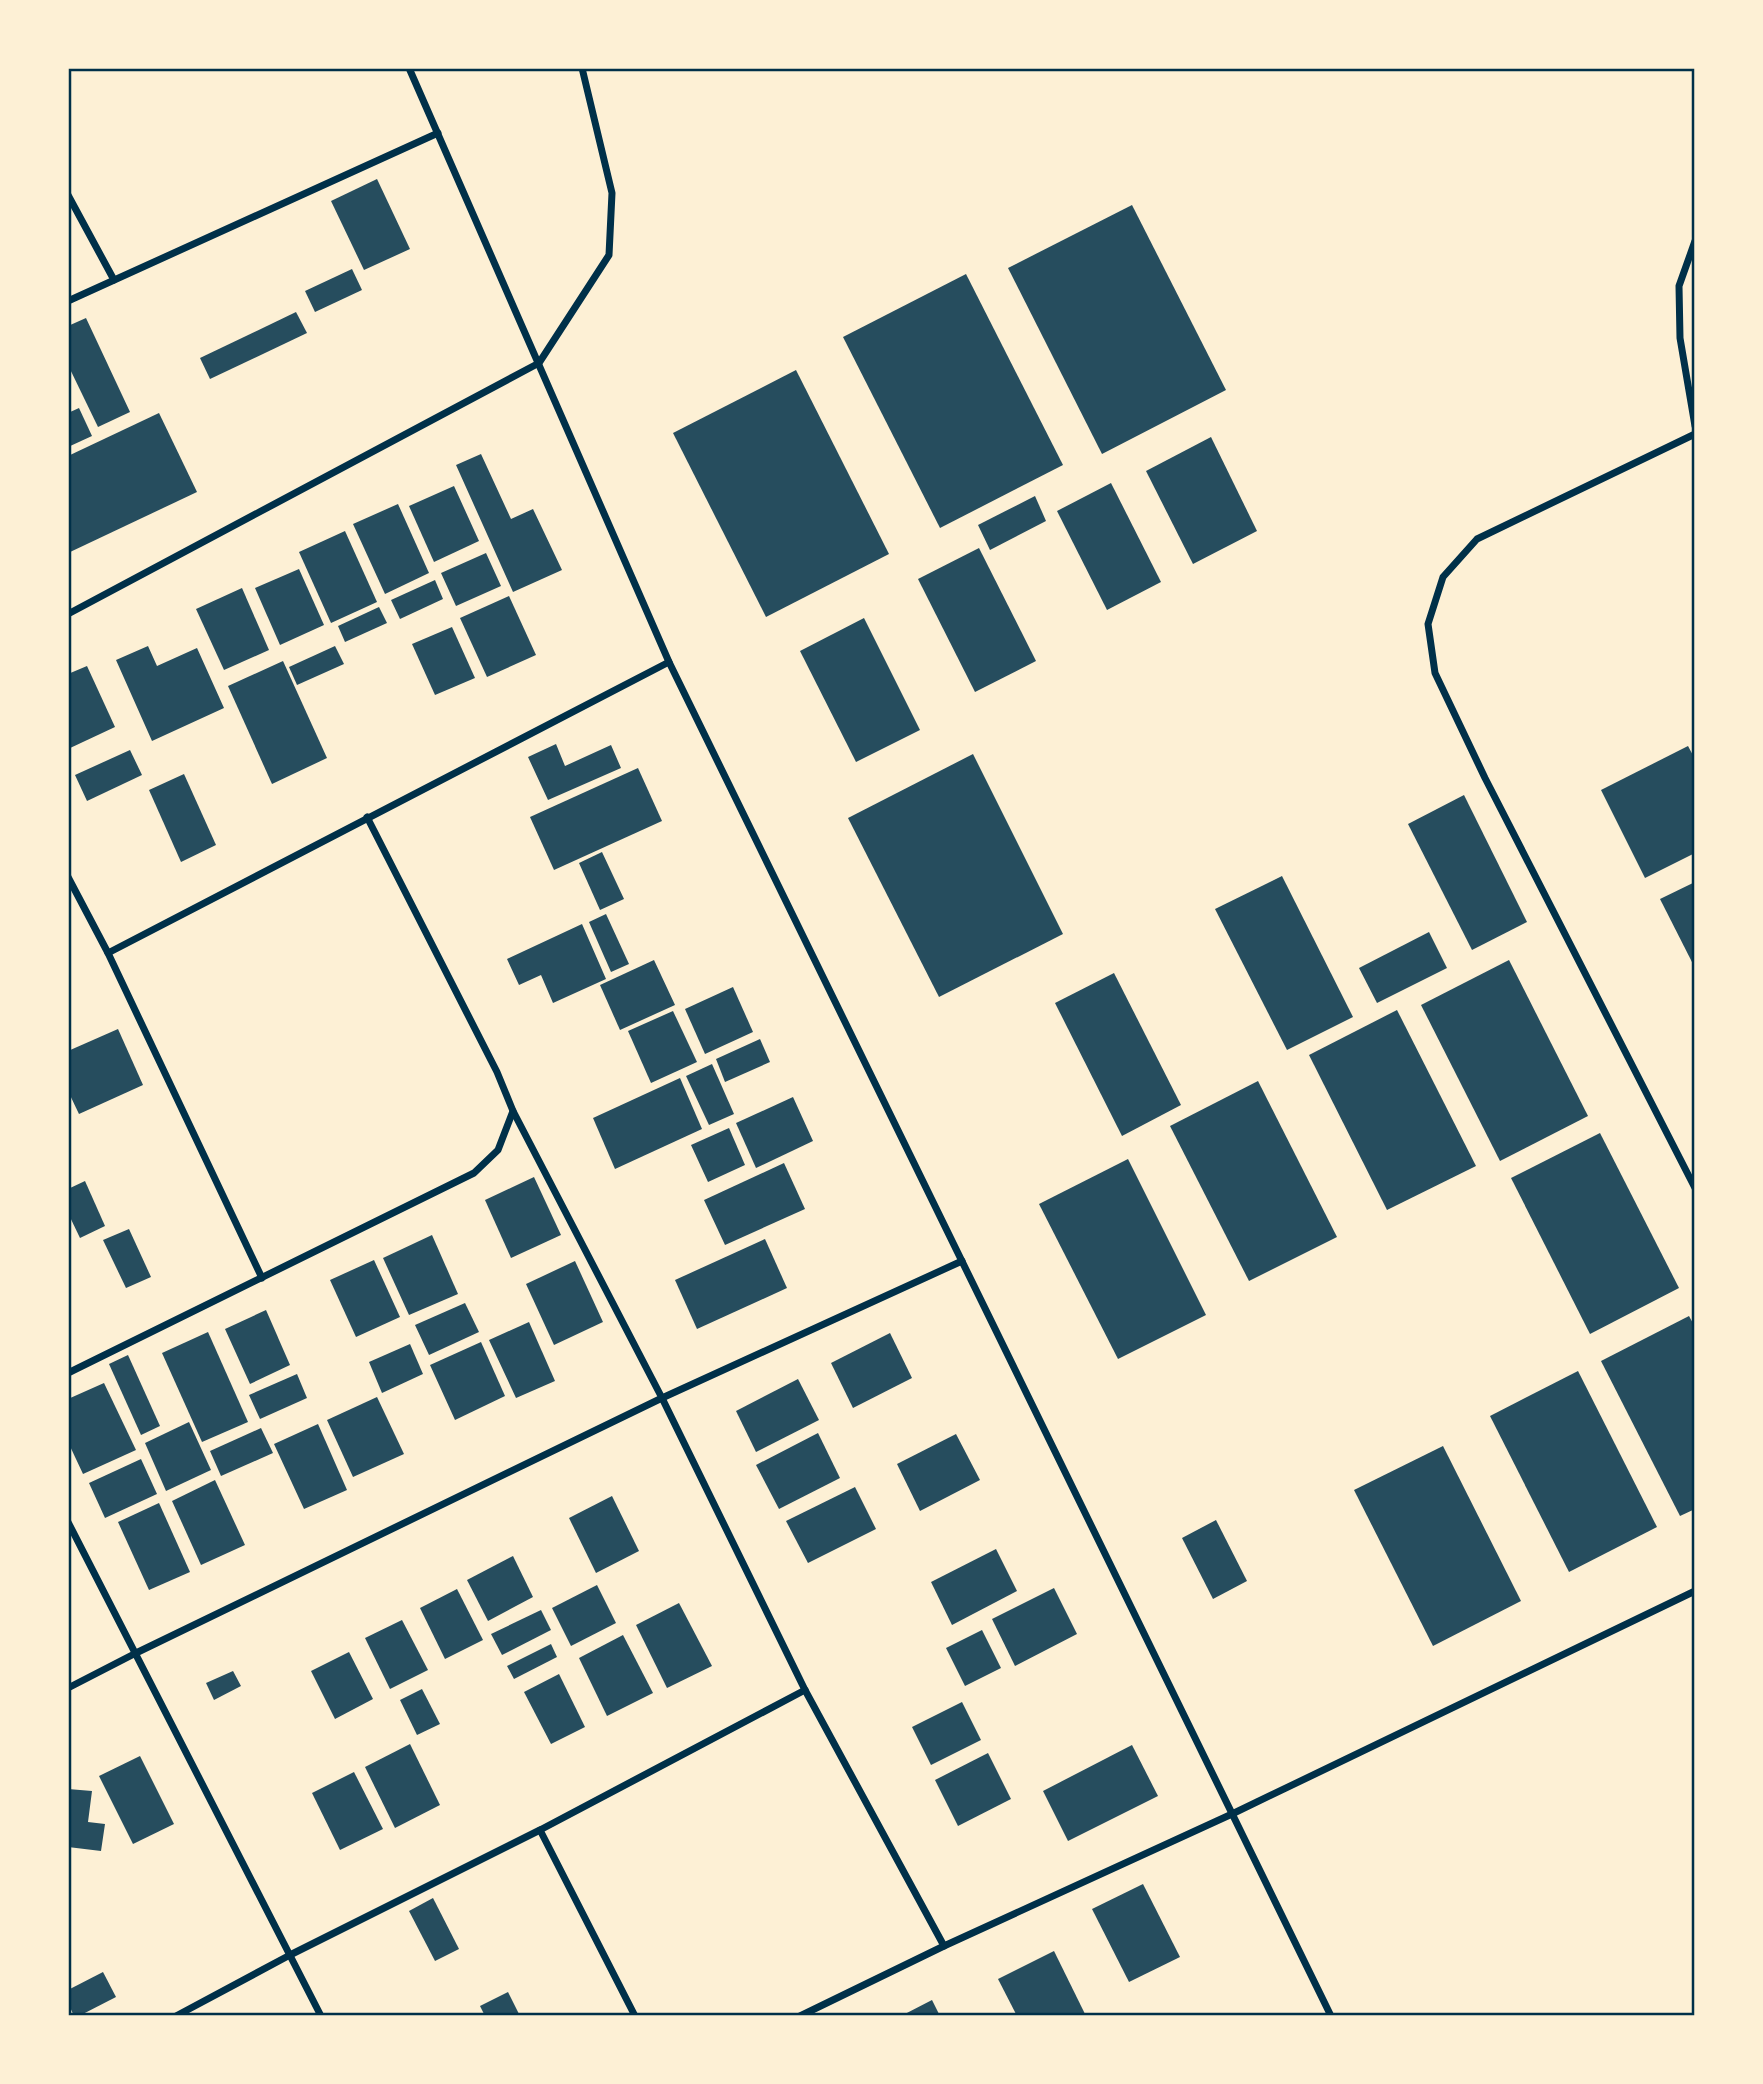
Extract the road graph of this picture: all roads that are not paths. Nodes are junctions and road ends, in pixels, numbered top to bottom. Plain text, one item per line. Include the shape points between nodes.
1 (409, 68) edge
2 (582, 68) edge
3 (438, 133) junction
4 (68, 195) edge
5 (1695, 241) edge
6 (114, 280) junction
7 (68, 301) edge
8 (539, 363) junction
9 (1695, 426) edge
10 (1695, 434) edge
11 (68, 614) edge
12 (669, 662) junction
13 (367, 817) junction
14 (68, 877) edge
15 (108, 953) junction
16 (513, 1111) junction
17 (1695, 1188) edge
18 (962, 1261) junction
19 (262, 1278) junction
20 (68, 1373) edge
21 (662, 1398) junction
22 (68, 1522) edge
23 (1695, 1591) edge
24 (136, 1653) junction
25 (68, 1688) edge
26 (805, 1690) junction
27 (1233, 1814) junction
28 (540, 1830) junction
29 (944, 1946) junction
30 (290, 1955) junction
31 (176, 2016) edge
32 (321, 2016) edge
33 (635, 2016) edge
34 (800, 2016) edge
35 (1331, 2016) edge

1 - 3 street
2 - 8 street via 612,193 608,255
3 - 6 street
3 - 8 street
4 - 6 street
5 - 9 street via 1679,286 1680,338
6 - 7 street
8 - 11 street
8 - 12 street
10 - 17 street via 1477,538 1443,577 1428,624 1440,685
12 - 13 street
12 - 18 street
13 - 15 street
13 - 16 street
14 - 15 street
15 - 19 street
16 - 19 street via 498,1150 474,1173
16 - 21 street
18 - 21 street
18 - 27 street
19 - 20 street
21 - 24 street
21 - 26 street
22 - 24 street
23 - 27 street
24 - 25 street
24 - 30 street
26 - 28 street
26 - 29 street
27 - 29 street
27 - 35 street
28 - 30 street
28 - 33 street
29 - 34 street
30 - 31 street
30 - 32 street

